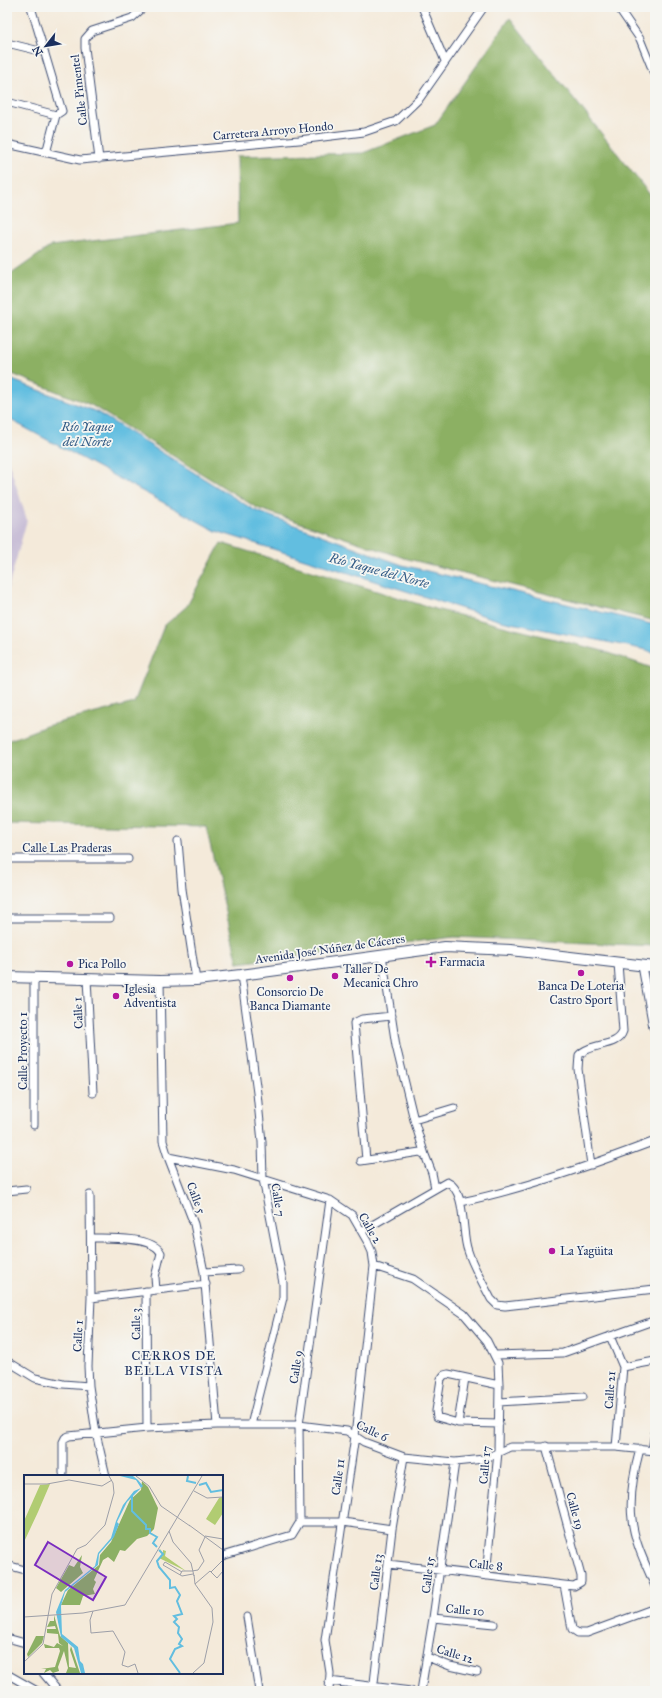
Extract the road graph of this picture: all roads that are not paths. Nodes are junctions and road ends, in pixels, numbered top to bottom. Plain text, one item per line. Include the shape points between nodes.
1 (31, 7) edge
2 (144, 7) edge
3 (422, 7) edge
4 (484, 7) edge
5 (618, 7) edge
6 (7, 43) edge
7 (44, 52) junction
8 (445, 61) junction
9 (655, 76) edge
10 (7, 102) edge
11 (58, 114) junction
12 (7, 144) edge
13 (46, 153) junction
14 (99, 158) junction
15 (178, 841) dead end
16 (7, 859) edge
17 (128, 859) dead end
18 (7, 918) edge
19 (110, 918) dead end
20 (382, 955) junction
21 (618, 964) junction
22 (642, 966) junction
23 (655, 967) edge
24 (241, 975) junction
25 (7, 977) edge
26 (34, 977) junction
27 (87, 979) junction
28 (160, 980) junction
29 (196, 980) junction
30 (392, 1016) junction
31 (653, 1027) dead end
32 (93, 1093) dead end
33 (454, 1108) dead end
34 (414, 1120) junction
35 (34, 1125) dead end
36 (655, 1141) edge
37 (425, 1155) junction
38 (168, 1157) junction
39 (591, 1165) junction
40 (263, 1179) junction
41 (435, 1188) junction
42 (26, 1189) dead end
43 (7, 1191) edge
44 (90, 1195) dead end
45 (330, 1200) junction
46 (460, 1202) junction
47 (362, 1231) junction
48 (91, 1238) junction
49 (374, 1266) junction
50 (238, 1270) dead end
51 (204, 1272) junction
52 (206, 1284) junction
53 (655, 1289) edge
54 (156, 1290) junction
55 (146, 1291) junction
56 (91, 1298) junction
57 (650, 1322) dead end
58 (610, 1336) junction
59 (495, 1355) junction
60 (655, 1361) edge
61 (7, 1362) edge
62 (623, 1367) junction
63 (465, 1378) junction
64 (499, 1385) junction
65 (89, 1386) junction
66 (583, 1397) dead end
67 (498, 1402) junction
68 (458, 1422) junction
69 (498, 1424) junction
70 (216, 1425) junction
71 (251, 1425) junction
72 (299, 1425) junction
73 (148, 1428) junction
74 (96, 1433) junction
75 (655, 1433) edge
76 (355, 1436) junction
77 (546, 1446) junction
78 (616, 1447) junction
79 (640, 1449) junction
80 (653, 1451) edge
81 (498, 1452) junction
82 (404, 1456) junction
83 (455, 1462) junction
84 (63, 1473) dead end
85 (106, 1475) edge
86 (300, 1522) junction
87 (343, 1522) junction
88 (392, 1529) junction
89 (223, 1556) edge
90 (388, 1564) junction
91 (7, 1565) edge
92 (24, 1570) edge
93 (439, 1571) junction
94 (486, 1576) junction
95 (581, 1582) joint
96 (655, 1584) edge
97 (564, 1585) junction
98 (655, 1608) edge
99 (247, 1617) dead end
100 (433, 1618) junction
101 (494, 1624) dead end
102 (7, 1638) edge
103 (24, 1643) edge
104 (427, 1657) junction
105 (477, 1672) dead end
106 (7, 1674) edge
107 (44, 1674) edge
108 (329, 1681) junction
109 (374, 1689) edge
110 (37, 1691) edge
111 (58, 1691) edge
112 (259, 1691) edge
113 (329, 1691) edge
114 (412, 1691) edge
115 (421, 1691) edge

1 - 7 street
2 - 14 street, Calle Pimentel via 132,18 92,31 85,39
3 - 8 street
4 - 8 street, Carretera Arroyo Hondo
5 - 9 street via 640,38
6 - 7 street
7 - 11 street via 62,107
8 - 14 street, Carretera Arroyo Hondo via 420,98 396,121 364,132
10 - 11 street
11 - 13 street
12 - 13 street, Carretera Arroyo Hondo
13 - 14 street, Carretera Arroyo Hondo via 80,160
15 - 29 street via 182,889
16 - 17 street, Calle Las Praderas
18 - 19 street
20 - 21 main road, Avenida José Núñez de Cáceres via 445,946 479,947
20 - 24 main road, Avenida José Núñez de Cáceres
20 - 30 street
21 - 22 main road, Avenida José Núñez de Cáceres
21 - 39 street via 622,1036 615,1041 583,1051 579,1055 578,1070
22 - 23 main road, Avenida José Núñez de Cáceres
22 - 31 street
24 - 29 main road, Avenida José Núñez de Cáceres
24 - 40 street, Calle 7 via 257,1093
25 - 26 main road, Avenida José Núñez de Cáceres
26 - 27 main road, Avenida José Núñez de Cáceres
26 - 35 street, Calle Proyecto 1
27 - 28 main road, Avenida José Núñez de Cáceres
27 - 32 street, Calle 1
28 - 29 main road, Avenida José Núñez de Cáceres
28 - 38 street, Calle 5 via 163,1141
30 - 34 street via 396,1046
30 - 37 street via 362,1019 354,1023 364,1160 420,1152
33 - 34 street
34 - 37 street
36 - 39 street
37 - 41 street
38 - 40 street, Calle 2 via 234,1170
38 - 51 street, Calle 5 via 194,1224
39 - 46 street via 503,1193
40 - 45 street, Calle 2
40 - 71 street, Calle 7 via 283,1283 283,1298
41 - 46 street via 447,1182 452,1184
41 - 47 street
42 - 43 street
44 - 48 street, Calle 1
45 - 47 street, Calle 2 via 352,1216
45 - 72 street, Calle 9
46 - 53 street via 467,1250 491,1299 497,1305
47 - 49 street, Calle 2 via 372,1252
48 - 54 street via 132,1240 156,1246 161,1253 155,1277
48 - 56 street, Calle 1
49 - 59 street via 413,1279 464,1314 487,1341
49 - 76 street, Calle 11
50 - 51 street
51 - 52 street, Calle 5
52 - 54 street
52 - 70 street, Calle 5
54 - 55 street
55 - 56 street
55 - 73 street, Calle 3
56 - 65 street, Calle 1
57 - 58 street
58 - 59 street via 563,1352
58 - 62 street, Calle 21
59 - 64 street, Calle 17
60 - 62 street
61 - 65 street via 35,1378
62 - 78 street, Calle 21
63 - 64 street
63 - 68 street
63 - 68 street via 448,1374 441,1379 437,1417
64 - 67 street, Calle 17
65 - 74 street, Calle 1
66 - 67 street
67 - 69 street, Calle 17
68 - 69 street
69 - 81 street, Calle 17
70 - 71 street, Calle 6
70 - 73 street, Calle 6
71 - 72 street, Calle 6
72 - 76 street, Calle 6 via 347,1431
72 - 86 street, Calle 9
73 - 74 street, Calle 6
74 - 84 street, Calle 6 via 65,1438
74 - 85 street, Calle 1
75 - 80 street
76 - 82 street, Calle 6 via 364,1442
76 - 87 street, Calle 11
77 - 78 street, Calle 6
77 - 81 street, Calle 6 via 510,1446
77 - 95 street, Calle 19
78 - 79 street, Calle 6
79 - 80 street, Calle 6
79 - 96 street via 633,1482 632,1520
81 - 83 street, Calle 6 via 484,1459
81 - 94 street, Calle 17
82 - 83 street, Calle 6
82 - 88 street, Calle 13
83 - 93 street, Calle 15
86 - 87 street
86 - 89 street via 292,1535
87 - 88 street
87 - 108 street, Calle 11 via 325,1640
88 - 90 street, Calle 13
90 - 93 street, Calle 8
90 - 109 street, Calle 13
91 - 92 street
93 - 94 street, Calle 8
93 - 100 street, Calle 15
94 - 97 street, Calle 8
95 - 97 street, Calle 8 via 574,1586
97 - 98 street via 572,1629 578,1633 587,1633
99 - 112 street
100 - 101 street, Calle 10
100 - 104 street, Calle 15
102 - 103 street
104 - 105 street, Calle 12 via 450,1666
104 - 115 street, Calle 15
106 - 110 street
107 - 111 street
108 - 109 street
108 - 113 street, Calle 11
109 - 114 street

